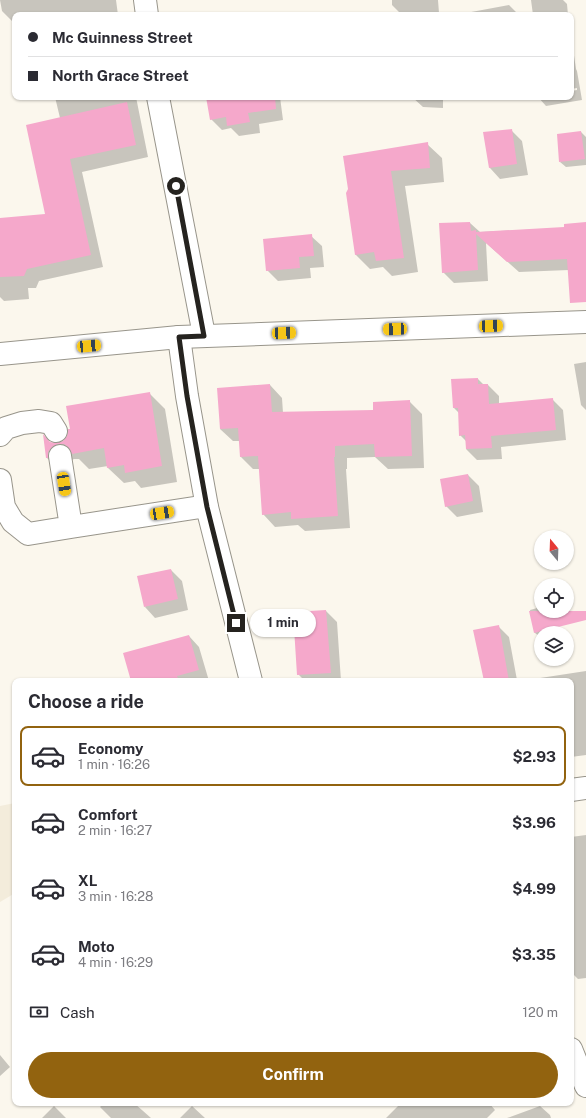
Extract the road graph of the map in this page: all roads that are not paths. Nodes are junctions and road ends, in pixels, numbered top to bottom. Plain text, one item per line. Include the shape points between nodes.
1 (145, 0) edge
2 (147, 12) edge
3 (159, 100) edge
4 (586, 322) edge
5 (204, 336) junction
6 (179, 337) junction
7 (0, 354) edge
8 (56, 432) dead end
9 (0, 435) edge
10 (60, 456) dead end
11 (0, 480) edge
12 (207, 506) junction
13 (71, 527) junction
14 (250, 678) edge
15 (586, 788) edge
16 (574, 790) edge
17 (574, 1056) edge
18 (586, 1086) edge

1 - 2 street
3 - 5 street
4 - 5 street
5 - 6 street
6 - 7 street
6 - 12 street
8 - 9 street via 51,423 39,420 6,428
10 - 13 street
11 - 13 street via 4,507 13,522 28,534
12 - 13 street
12 - 14 street
15 - 16 street
17 - 18 street

